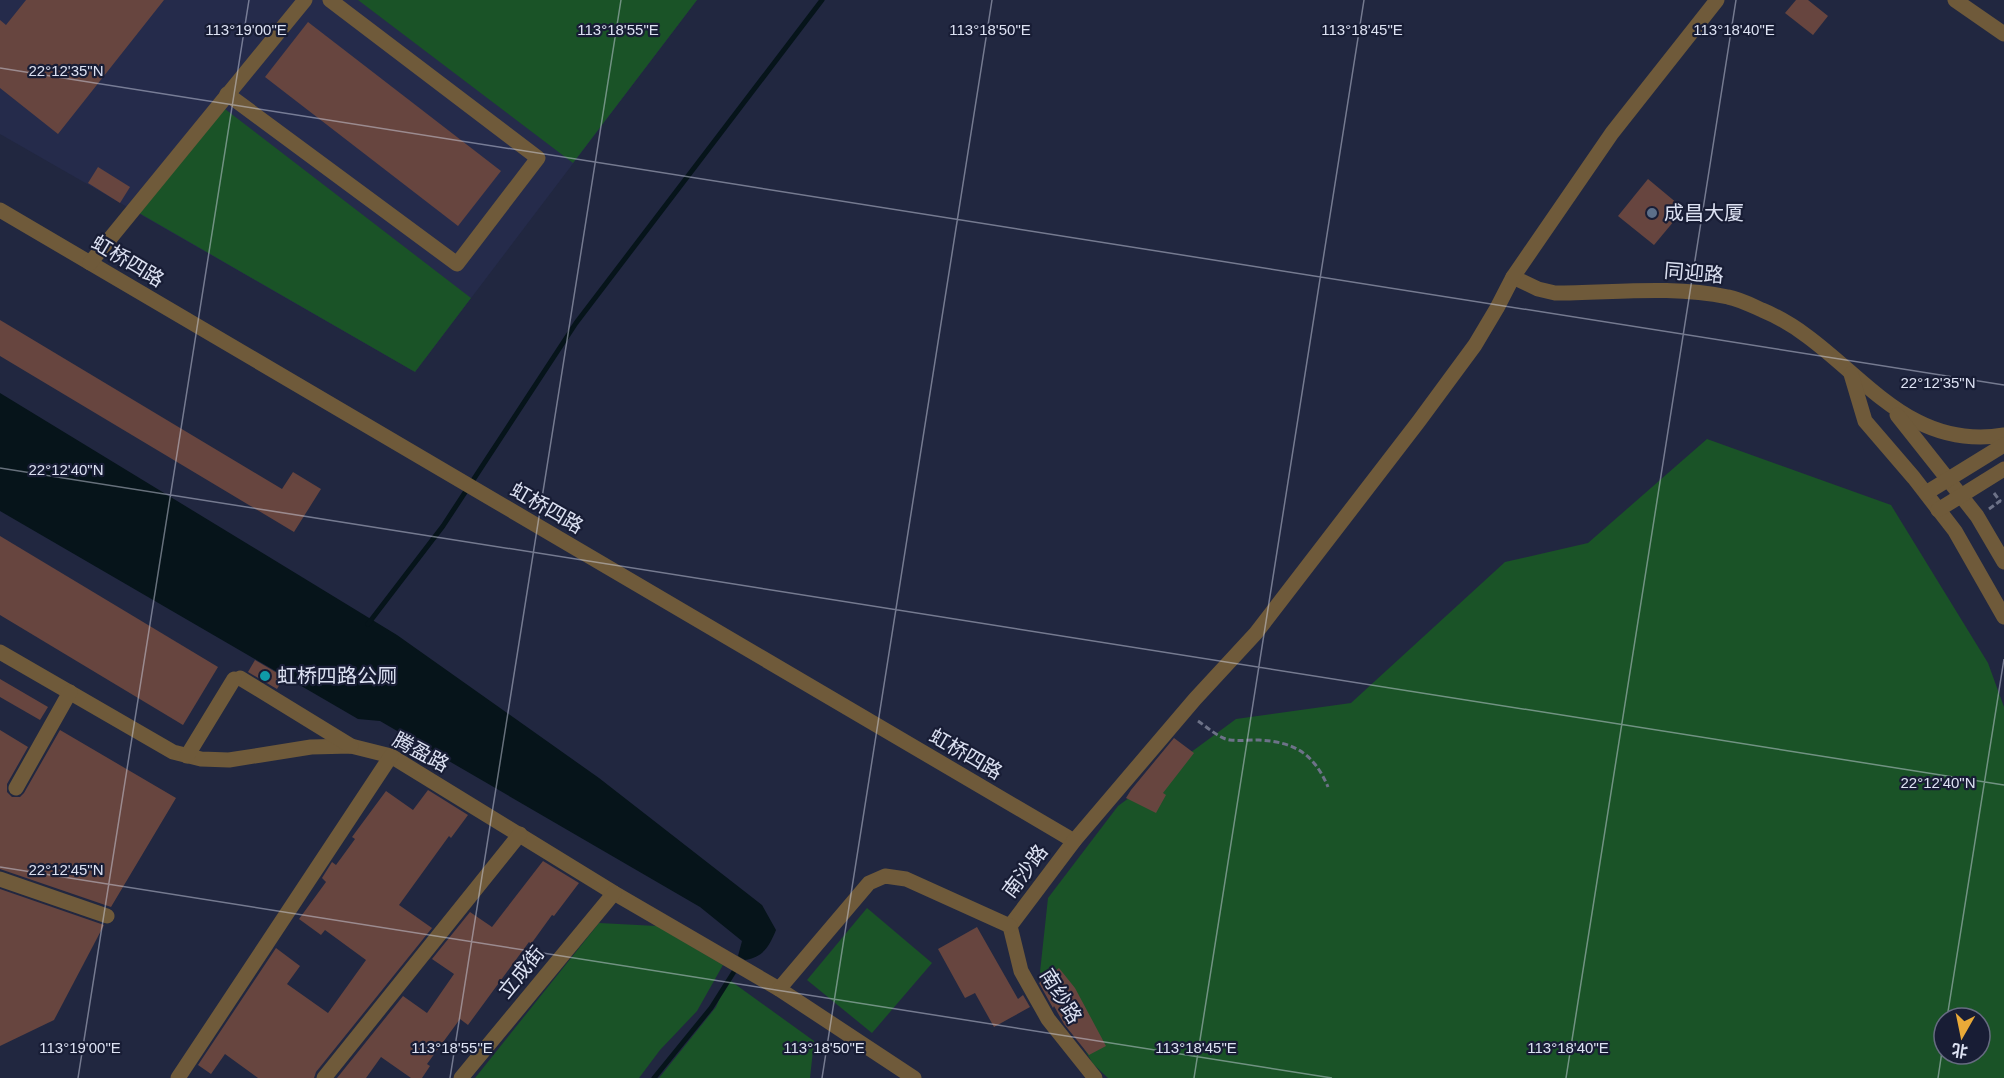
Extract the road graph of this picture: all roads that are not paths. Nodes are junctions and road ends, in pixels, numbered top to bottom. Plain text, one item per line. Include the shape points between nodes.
1 (305, 0) edge
2 (330, 0) edge
3 (1717, 0) edge
4 (1955, 0) edge
5 (1972, 5) edge
6 (2003, 31) edge
7 (227, 94) junction
8 (0, 210) edge
9 (90, 263) junction
10 (1513, 277) junction
11 (1851, 374) junction
12 (1886, 402) junction
13 (2004, 435) edge
14 (2004, 446) edge
15 (2004, 469) edge
16 (1948, 479) junction
17 (1926, 493) junction
18 (1961, 496) junction
19 (1938, 510) junction
20 (2004, 562) edge
21 (2004, 617) edge
22 (0, 652) edge
23 (70, 692) junction
24 (351, 746) junction
25 (187, 756) junction
26 (391, 756) junction
27 (16, 788) dead end
28 (520, 834) junction
29 (1074, 841) junction
30 (0, 879) edge
31 (614, 892) junction
32 (107, 916) dead end
33 (1010, 926) junction
34 (779, 989) junction
35 (178, 1078) edge
36 (324, 1078) edge
37 (461, 1078) edge
38 (914, 1078) edge
39 (1095, 1078) edge

1 - 7 street
2 - 7 street via 538,158 457,264
3 - 10 street, 南沙路 via 1612,133
4 - 5 street
5 - 6 street
7 - 9 street
8 - 9 street, 虹桥四路
9 - 29 street, 虹桥四路
10 - 11 street, 同迎路 via 1555,293 1682,291 1730,297 1796,326
10 - 29 street, 南沙路 via 1475,345 1256,633
11 - 12 street, 同迎路
11 - 17 street via 1864,421
12 - 13 street via 1902,414 1940,431 1961,436
12 - 16 street
14 - 16 street
15 - 18 street
16 - 17 street
16 - 18 street
17 - 19 street
18 - 19 street
18 - 20 street
19 - 21 street via 1955,531
22 - 23 street, 腾盈路
23 - 25 street, 腾盈路 via 173,752
23 - 27 street
24 - 25 street, 腾盈路 via 311,747 229,760
24 - 25 street via 237,679
24 - 26 street, 腾盈路
26 - 28 street, 腾盈路
26 - 35 street
28 - 31 street, 腾盈路
28 - 36 street
29 - 33 street, 南沙路
30 - 32 street
31 - 34 street, 腾盈路
31 - 37 street, 立成街
33 - 34 street via 906,879 885,876 869,883
33 - 39 street, 南纱路 via 1021,970 1047,1019
34 - 38 street, 腾盈路

